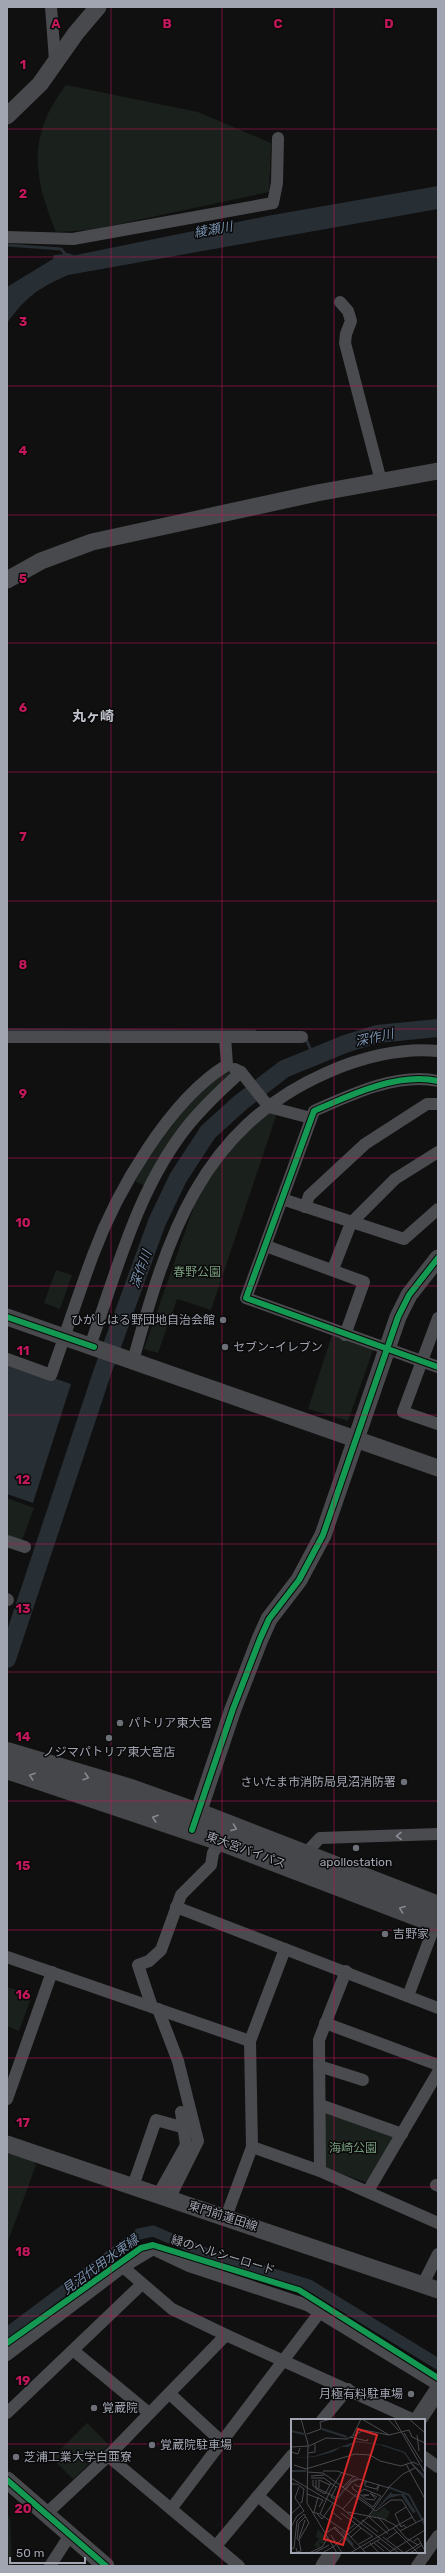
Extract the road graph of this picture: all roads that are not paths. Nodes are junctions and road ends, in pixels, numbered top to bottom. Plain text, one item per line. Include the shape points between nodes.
1 (51, 7) edge
2 (98, 7) edge
3 (55, 60) junction
4 (7, 116) edge
5 (278, 138) dead end
6 (7, 237) edge
7 (340, 302) dead end
8 (438, 471) edge
9 (382, 481) junction
10 (7, 580) edge
11 (7, 1037) edge
12 (225, 1037) junction
13 (302, 1037) dead end
14 (438, 1052) edge
15 (226, 1065) junction
16 (241, 1072) junction
17 (438, 1081) edge
18 (438, 1104) edge
19 (269, 1107) junction
20 (311, 1118) junction
21 (438, 1152) edge
22 (282, 1199) junction
23 (305, 1207) junction
24 (438, 1209) edge
25 (350, 1223) junction
26 (266, 1246) junction
27 (438, 1258) edge
28 (333, 1269) junction
29 (7, 1317) edge
30 (438, 1318) edge
31 (345, 1335) junction
32 (65, 1337) junction
33 (92, 1347) junction
34 (386, 1350) junction
35 (7, 1359) edge
36 (131, 1360) junction
37 (421, 1361) junction
38 (438, 1367) edge
39 (438, 1424) edge
40 (355, 1439) junction
41 (438, 1468) edge
42 (7, 1541) edge
43 (25, 1547) dead end
44 (7, 1753) edge
45 (7, 1768) edge
46 (195, 1822) junction
47 (438, 1834) edge
48 (221, 1840) junction
49 (304, 1855) junction
50 (176, 1907) junction
51 (437, 1918) edge
52 (285, 1949) junction
53 (7, 1957) edge
54 (346, 1971) junction
55 (52, 1972) junction
56 (408, 1996) junction
57 (155, 2008) junction
58 (438, 2008) edge
59 (325, 2023) junction
60 (250, 2041) junction
61 (438, 2065) edge
62 (319, 2066) junction
63 (438, 2072) edge
64 (363, 2080) dead end
65 (7, 2099) edge
66 (320, 2105) junction
67 (181, 2112) dead end
68 (185, 2128) junction
69 (402, 2134) junction
70 (7, 2144) edge
71 (252, 2147) junction
72 (320, 2171) junction
73 (133, 2186) junction
74 (368, 2191) junction
75 (163, 2197) junction
76 (226, 2217) junction
77 (438, 2223) edge
78 (438, 2254) edge
79 (123, 2268) junction
80 (141, 2285) junction
81 (430, 2287) edge
82 (320, 2312) junction
83 (226, 2335) junction
84 (74, 2351) junction
85 (7, 2355) edge
86 (284, 2361) junction
87 (438, 2385) edge
88 (348, 2389) junction
89 (438, 2390) edge
90 (170, 2394) junction
91 (7, 2413) edge
92 (149, 2413) junction
93 (323, 2419) edge
94 (412, 2419) edge
95 (419, 2419) edge
96 (221, 2441) junction
97 (108, 2456) junction
98 (291, 2456) edge
99 (425, 2458) edge
100 (438, 2467) edge
101 (7, 2480) edge
102 (258, 2496) junction
103 (171, 2509) junction
104 (46, 2514) junction
105 (291, 2524) edge
106 (70, 2535) junction
107 (437, 2539) edge
108 (216, 2546) junction
109 (50, 2566) edge
110 (106, 2566) edge
111 (239, 2566) edge
112 (417, 2566) edge

1 - 3 street
2 - 3 street
3 - 4 street via 40,84
5 - 6 street via 277,183 273,203 73,239
7 - 9 street via 348,311 351,321 345,343
8 - 9 street
9 - 10 street via 92,542 41,561
11 - 12 street
12 - 13 street
12 - 15 street
14 - 19 street via 427,1050 377,1056 341,1066 294,1087
15 - 16 street
15 - 32 street via 210,1075 185,1100 138,1165 93,1254
16 - 19 street
16 - 33 street via 189,1124 163,1162 144,1199
17 - 20 street via 424,1078 364,1089 314,1111
18 - 23 street via 427,1104 365,1144 309,1196
19 - 20 street
19 - 36 street via 245,1124 213,1161 195,1188 169,1250
20 - 22 street
21 - 25 street via 395,1179
22 - 23 street
22 - 26 street
23 - 25 street
24 - 25 street via 404,1239
25 - 28 street
26 - 28 street
26 - 31 street via 246,1298
27 - 34 street via 409,1295
28 - 31 street via 364,1282
29 - 32 street
30 - 37 street
31 - 34 street
32 - 33 street
32 - 35 street via 51,1375
33 - 36 street
34 - 37 street
34 - 40 street
36 - 40 street
37 - 38 street
37 - 39 street via 403,1412
40 - 41 street
40 - 46 street via 323,1535 312,1557 269,1619 260,1639 233,1709
42 - 43 street
44 -> 46 highway, 東大宮バイパス via 131,1790
46 -> 45 highway, 東大宮バイパス
46 - 48 highway, 東大宮バイパス
46 -> 49 highway, 東大宮バイパス
47 -> 49 street via 320,1838
48 - 50 street via 213,1853 211,1865 180,1895
51 -> 48 highway, 東大宮バイパス
49 - 51 highway, 東大宮バイパス
50 - 52 street
50 - 57 street via 161,1950 138,1965
51 - 56 street
52 - 54 street
52 - 60 street
53 - 55 street
54 - 56 street
54 - 59 street
55 - 57 street
55 - 65 street
56 - 58 street
57 - 60 street
57 - 75 street via 178,2061 198,2141
59 - 61 street
59 - 62 street via 319,2040
60 - 71 street
62 - 64 street
62 - 66 street
63 - 69 street
66 - 69 street
66 - 72 street
67 - 68 street
68 - 73 street via 156,2120
68 - 75 street via 186,2145
69 - 74 street
70 - 73 street, 東門前蓮田線
71 - 72 street
71 - 76 street
72 - 74 street
73 - 75 street, 東門前蓮田線
74 - 77 street
75 - 76 street, 東門前蓮田線
76 - 81 street, 東門前蓮田線
78 - 81 street
79 - 80 street
79 - 82 street via 153,2249 189,2266 307,2305
79 - 85 street
80 - 83 street via 172,2308
80 - 84 street
82 - 86 street
82 - 87 street
83 - 86 street
83 - 90 street
84 - 91 street
84 - 92 street
86 - 88 street
86 - 96 street
88 - 93 street
88 - 94 street
89 - 95 street
90 - 92 street
90 - 96 street
92 - 97 street
96 - 103 street
97 - 103 street
97 - 104 street
98 - 102 street
99 - 100 street
101 - 104 street
102 - 105 street
102 - 108 street
103 - 108 street
104 - 106 street
106 - 109 street
106 - 110 street
107 - 112 street
108 - 111 street

